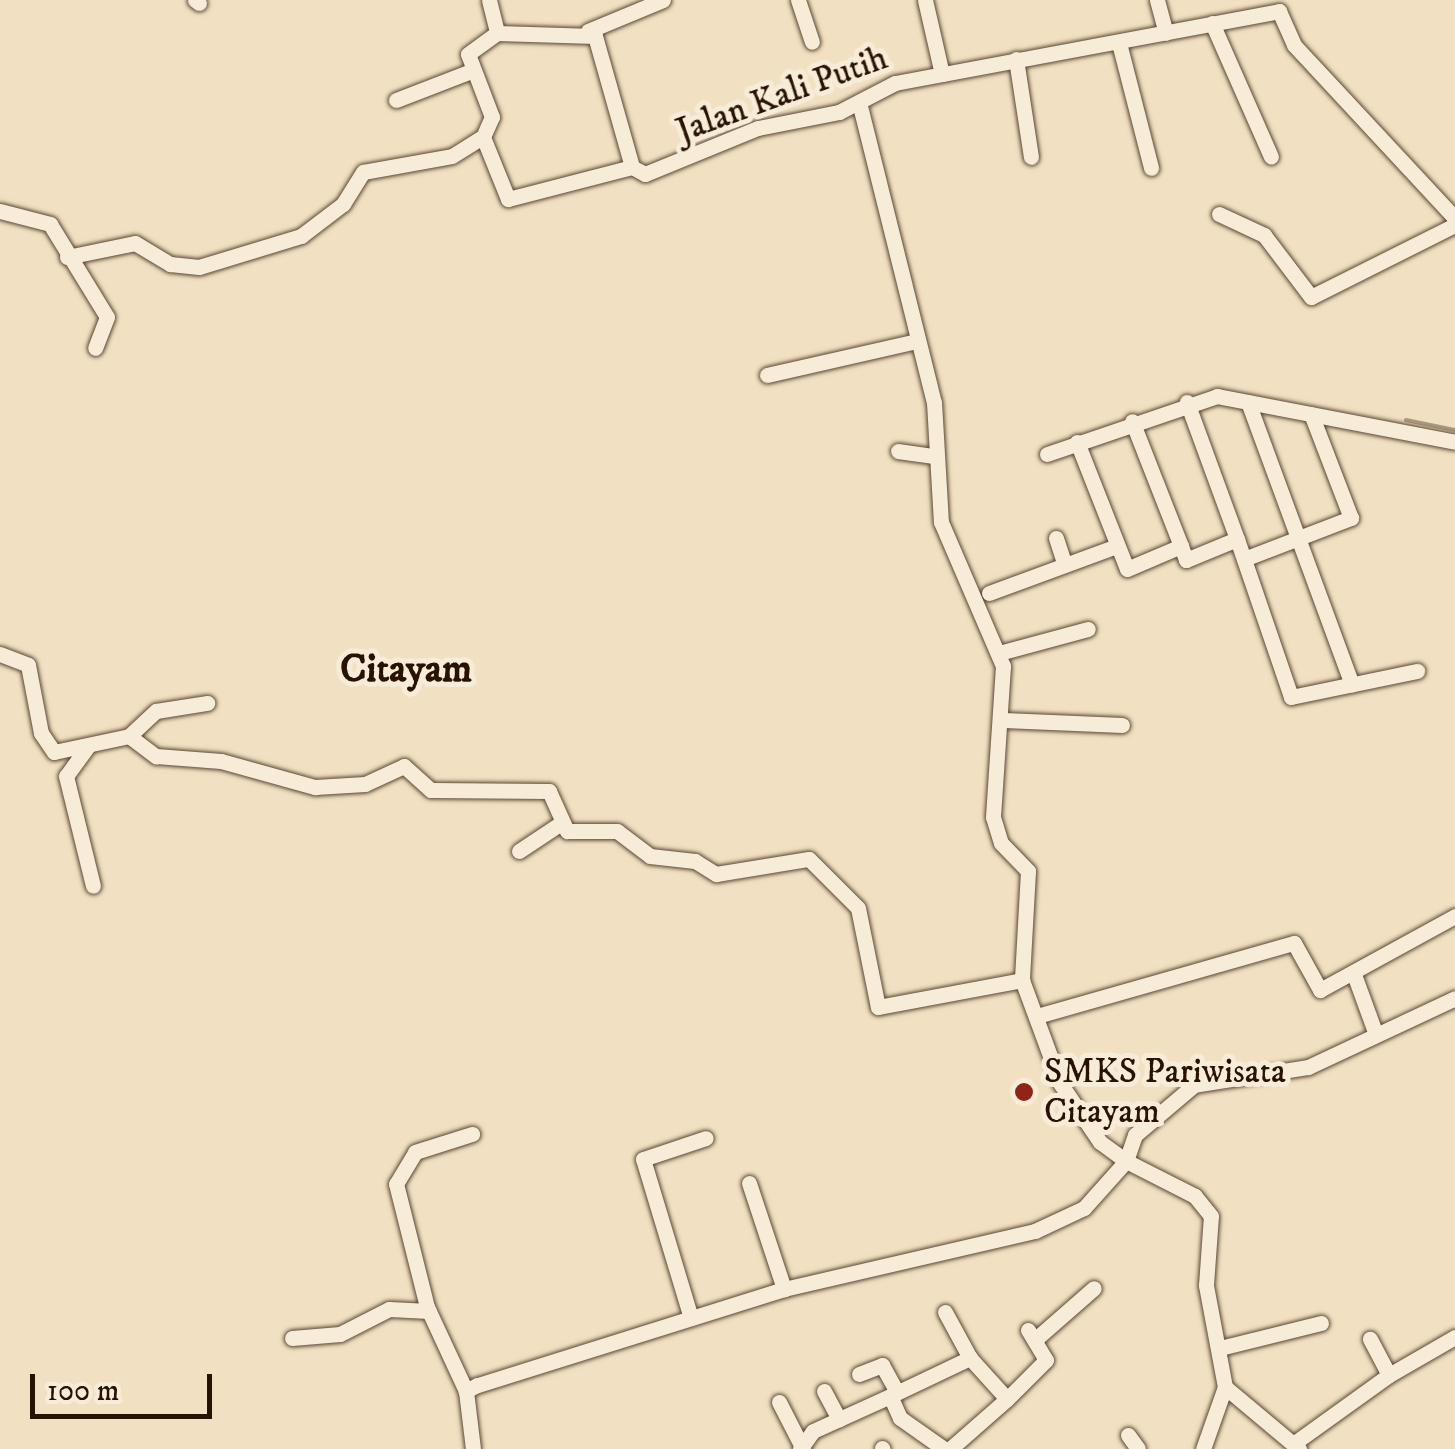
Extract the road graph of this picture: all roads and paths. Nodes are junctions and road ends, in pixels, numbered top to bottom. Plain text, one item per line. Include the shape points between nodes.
1 (489, 0) edge
2 (663, 0) edge
3 (798, 0) edge
4 (925, 0) edge
5 (1158, 0) edge
6 (1282, 5) edge
7 (1212, 23) junction
8 (497, 32) junction
9 (588, 32) junction
10 (1166, 33) junction
11 (812, 42) dead end
12 (1119, 43) junction
13 (1016, 59) junction
14 (470, 71) junction
15 (942, 74) junction
16 (396, 100) dead end
17 (858, 102) junction
18 (483, 137) junction
19 (1032, 157) dead end
20 (1271, 157) dead end
21 (632, 167) junction
22 (1151, 168) dead end
23 (0, 211) edge
24 (1218, 214) dead end
25 (1455, 222) edge
26 (67, 257) junction
27 (917, 341) junction
28 (95, 348) dead end
29 (768, 375) dead end
30 (1187, 402) junction
31 (1248, 402) junction
32 (1311, 414) junction
33 (1132, 421) junction
34 (1077, 442) junction
35 (1455, 442) edge
36 (898, 451) dead end
37 (1047, 454) dead end
38 (934, 456) junction
39 (1056, 538) dead end
40 (1237, 539) junction
41 (1299, 541) junction
42 (1118, 546) junction
43 (1181, 546) junction
44 (1244, 559) junction
45 (1065, 565) junction
46 (990, 593) dead end
47 (1088, 630) dead end
48 (999, 653) junction
49 (0, 654) edge
50 (1417, 670) dead end
51 (1352, 684) junction
52 (206, 703) dead end
53 (1004, 720) junction
54 (1122, 725) dead end
55 (129, 736) junction
56 (88, 746) junction
57 (558, 825) junction
58 (518, 851) dead end
59 (92, 886) dead end
60 (1455, 916) edge
61 (1355, 977) junction
62 (1022, 980) junction
63 (1455, 998) edge
64 (1038, 1016) junction
65 (1374, 1032) junction
66 (472, 1134) dead end
67 (706, 1138) dead end
68 (1126, 1161) junction
69 (749, 1183) dead end
70 (1094, 1288) dead end
71 (784, 1289) junction
72 (428, 1311) junction
73 (945, 1312) dead end
74 (691, 1318) junction
75 (1320, 1323) dead end
76 (1455, 1337) edge
77 (292, 1338) dead end
78 (1370, 1338) dead end
79 (1220, 1348) junction
80 (970, 1358) junction
81 (859, 1374) dead end
82 (1389, 1375) junction
83 (1225, 1387) junction
84 (466, 1391) junction
85 (824, 1391) dead end
86 (894, 1394) junction
87 (1007, 1400) junction
88 (779, 1402) dead end
89 (839, 1419) junction
90 (1296, 1447) edge
91 (475, 1448) edge
92 (801, 1448) edge
93 (947, 1449) edge
94 (1203, 1449) edge

1 - 8 street
2 - 9 street
3 - 11 street
4 - 15 street
5 - 10 street
6 - 7 street, Jalan Kali Putih
6 - 25 street via 1294,46
7 - 10 street, Jalan Kali Putih
7 - 20 street
8 - 9 street
8 - 14 street via 470,50
9 - 21 street, Jalan Kali Putih via 602,51
10 - 12 street, Jalan Kali Putih
12 - 13 street, Jalan Kali Putih
12 - 22 street
13 - 15 street, Jalan Kali Putih
13 - 19 street
14 - 16 street
14 - 18 street via 492,117
15 - 17 street, Jalan Kali Putih
17 - 21 street, Jalan Kali Putih via 758,128 680,165 645,174
17 - 27 street
18 - 21 street via 508,199
18 - 26 street via 452,156 362,172 319,224 240,258 180,266 126,242
23 - 26 street via 41,216
24 - 25 street via 1264,235 1311,297
26 - 28 street via 107,317
27 - 29 street
27 - 38 street via 934,402
30 - 31 street
30 - 33 street
30 - 40 street
31 - 32 street
31 - 41 street
32 - 35 street
32 - 41 street via 1351,518
33 - 34 street
33 - 43 street
34 - 37 street
34 - 42 street
36 - 38 street
38 - 48 street via 941,522
39 - 45 street
40 - 43 street via 1186,560
40 - 44 street
41 - 44 street
41 - 51 street
42 - 43 street via 1127,570
42 - 45 street
44 - 51 street via 1291,696
45 - 46 street
47 - 48 street
48 - 53 street
49 - 56 street via 28,665 49,749
50 - 51 street
52 - 55 street via 156,711
53 - 54 street
53 - 62 street via 993,816 1001,843 1028,870
55 - 56 street
55 - 57 street via 156,756 221,761 280,784 365,784 404,766 431,790 538,788 553,797
56 - 59 street via 66,776
57 - 58 street
57 - 62 street via 618,831 650,856 696,861 716,874 809,858 858,908 872,998 884,1009
60 - 61 street via 1429,922
61 - 64 street via 1318,990 1294,943
61 - 65 street
62 - 64 street
63 - 65 street
64 - 68 street via 1060,1083 1100,1142
65 - 68 street via 1308,1066 1180,1092 1135,1135
66 - 72 street via 415,1152 396,1174
67 - 74 street via 643,1159
68 - 71 street via 1063,1221 900,1268
68 - 79 street via 1208,1208 1206,1285
69 - 71 street
70 - 87 street via 1033,1334 1043,1368
71 - 74 street
72 - 77 street via 389,1309 340,1334
72 - 84 street
73 - 80 street
74 - 84 street
75 - 79 street
76 - 82 street
78 - 82 street
79 - 83 street
80 - 86 street
80 - 87 street
81 - 86 street via 882,1365
82 - 90 street
83 - 90 street
83 - 94 street
84 - 91 street
85 - 89 street
86 - 89 street
86 - 93 street via 907,1425
87 - 93 street
88 - 92 street
89 - 92 street

